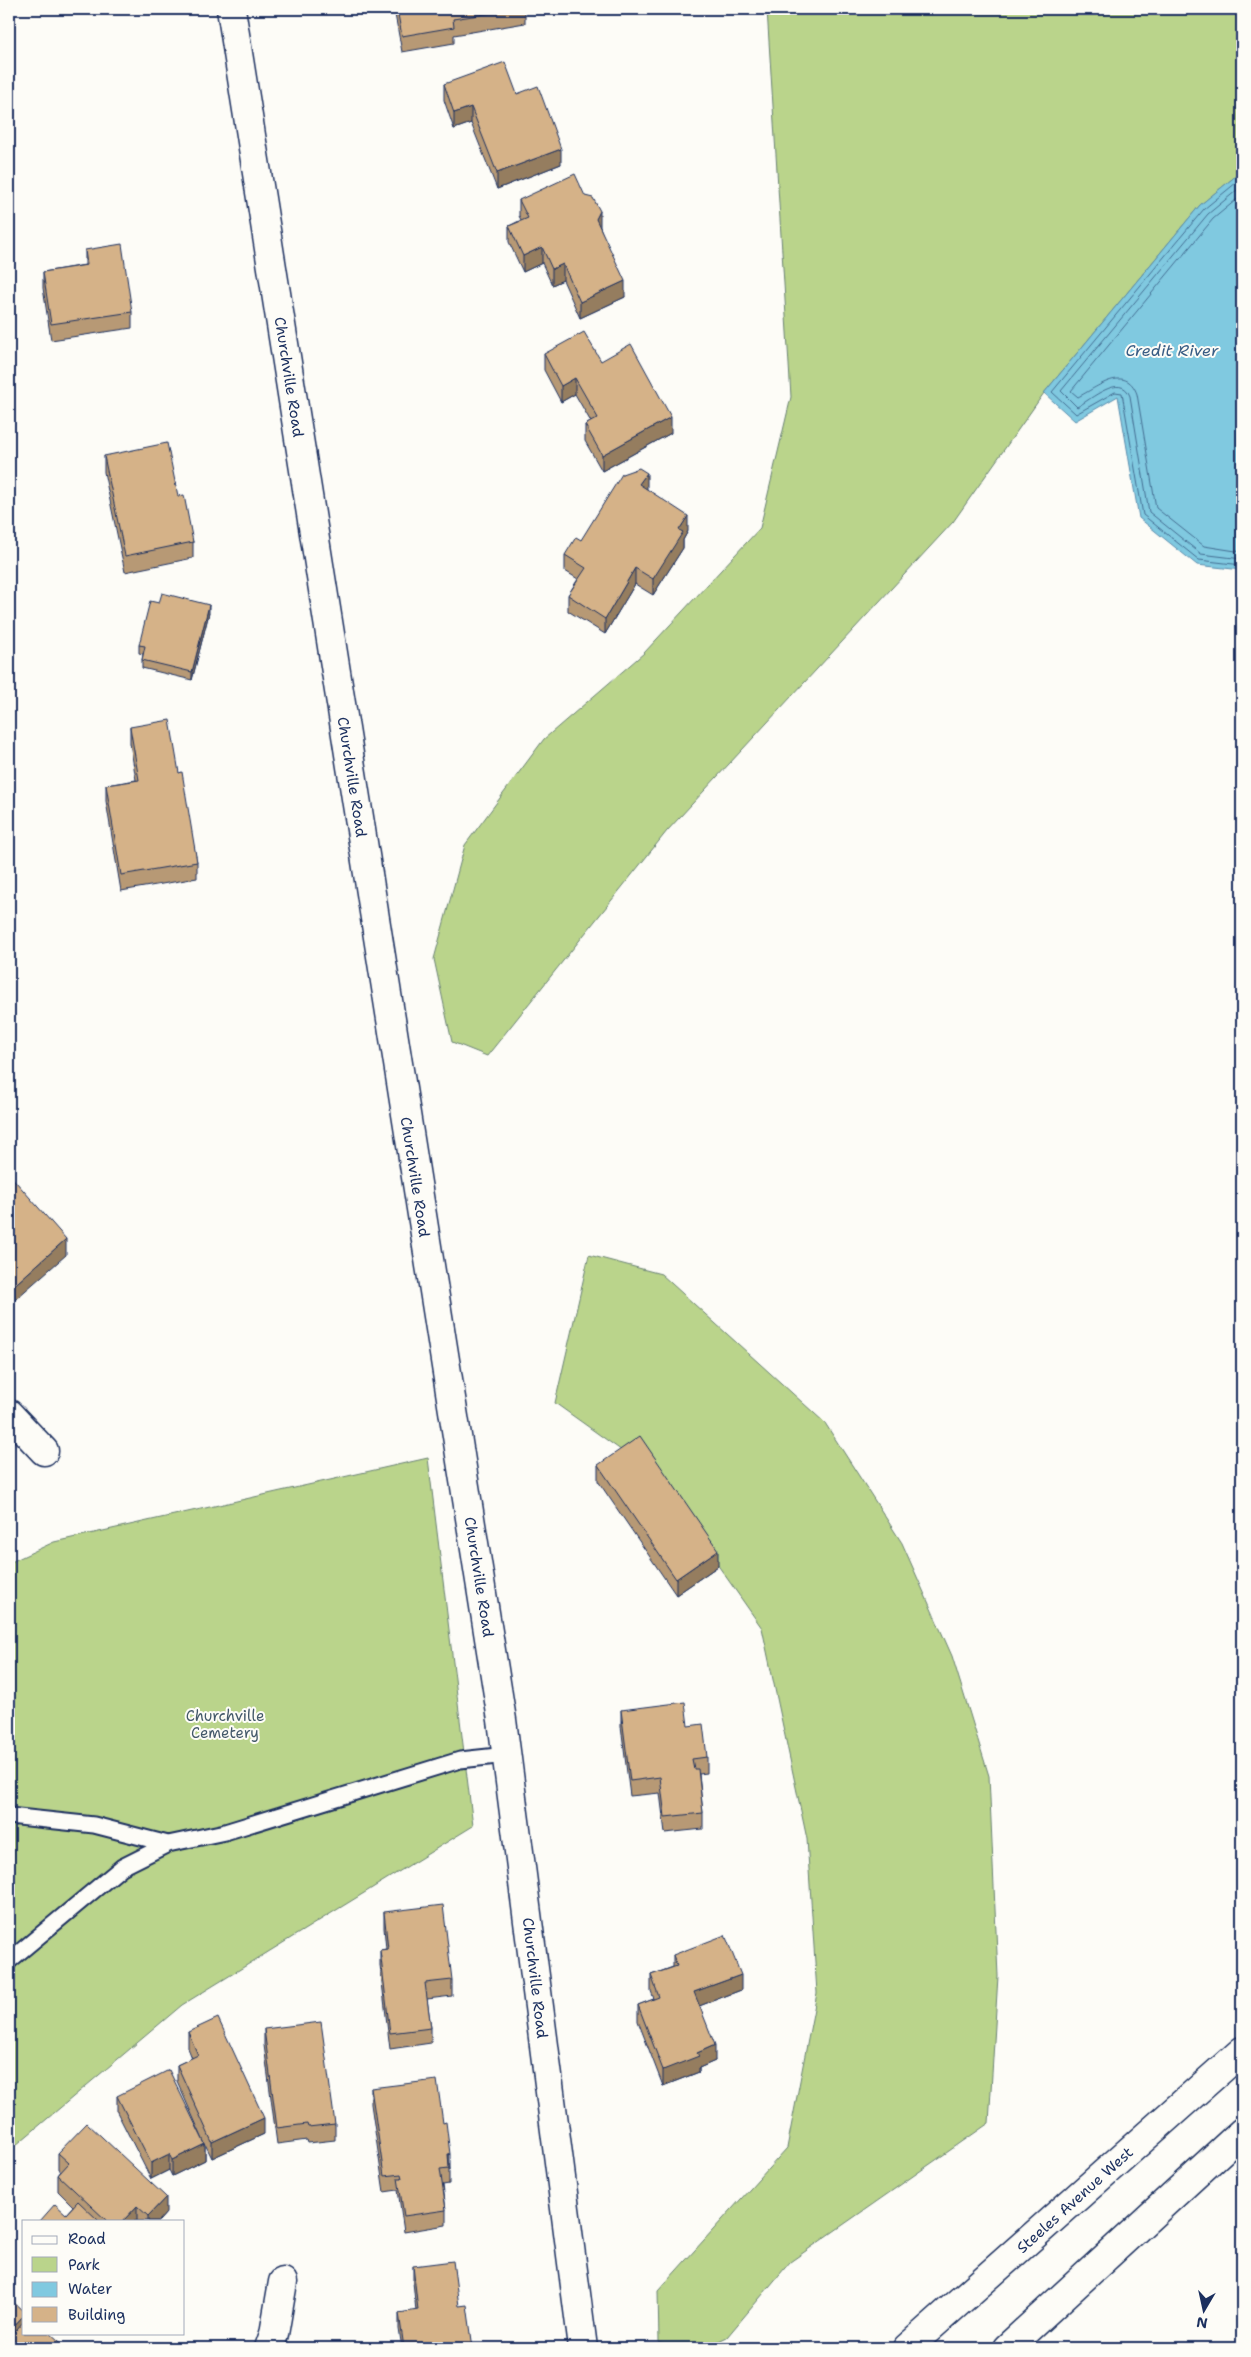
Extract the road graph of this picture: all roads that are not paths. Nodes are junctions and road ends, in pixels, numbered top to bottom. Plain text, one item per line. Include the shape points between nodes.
1 (231, 9) edge
2 (9, 1414) edge
3 (44, 1451) dead end
4 (507, 1755) junction
5 (9, 1816) edge
6 (168, 1844) junction
7 (9, 1961) edge
8 (1242, 2051) edge
9 (1242, 2132) edge
10 (283, 2282) dead end
11 (269, 2348) edge
12 (582, 2348) edge
13 (907, 2348) edge
14 (1007, 2348) edge

1 - 4 street, Churchville Road
2 - 3 street
4 - 6 lane via 460,1760 225,1832
4 - 12 street, Churchville Road
5 - 6 lane via 94,1825
6 - 7 lane via 122,1867
8 - 13 street, Steeles Avenue West
9 - 14 street
10 - 11 street

